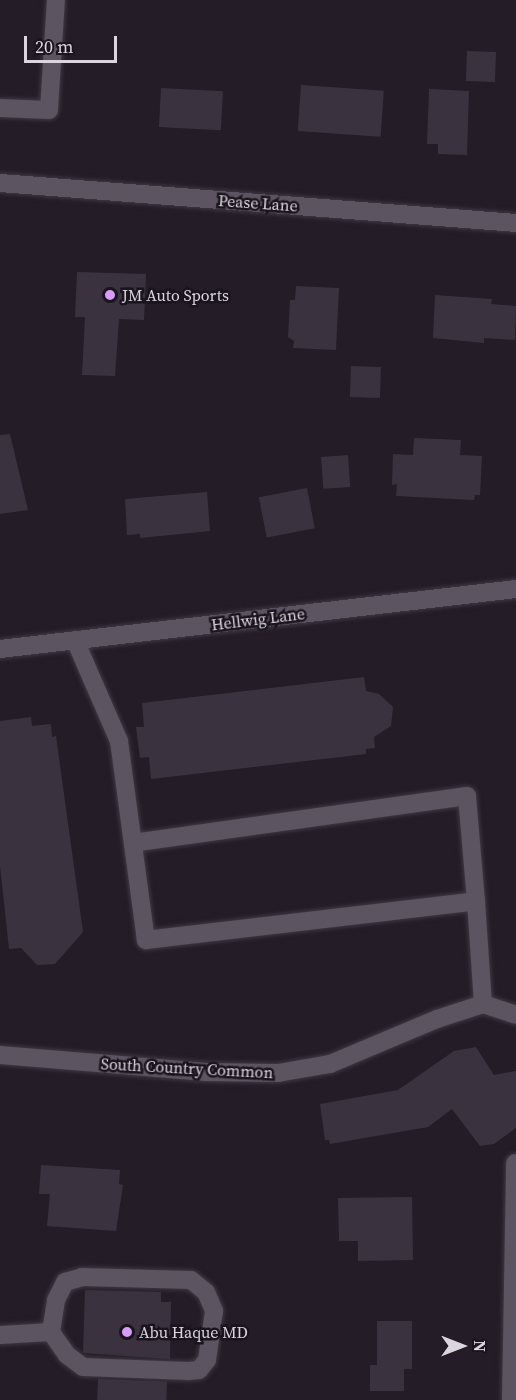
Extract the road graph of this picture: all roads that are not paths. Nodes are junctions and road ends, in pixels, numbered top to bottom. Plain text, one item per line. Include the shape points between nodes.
1 (56, 0) edge
2 (0, 108) edge
3 (0, 183) edge
4 (516, 222) edge
5 (516, 589) edge
6 (75, 640) junction
7 (0, 649) edge
8 (133, 843) junction
9 (476, 901) junction
10 (483, 1004) junction
11 (516, 1015) edge
12 (0, 1055) edge
13 (515, 1163) edge
14 (51, 1332) junction
15 (0, 1335) edge
16 (512, 1400) edge

1 - 2 street via 49,110
3 - 4 street, Pease Lane
5 - 6 street, Hellwig Lane
6 - 7 street, Hellwig Lane
6 - 8 street via 119,741
8 - 9 street via 146,940
8 - 9 street via 467,796
9 - 10 street
10 - 11 street
10 - 12 street, South Country Common via 330,1064 278,1073 206,1072
13 - 16 street
14 - 14 street via 67,1355 83,1367 199,1370 207,1360 214,1311 206,1292 191,1280 82,1277 65,1282 56,1300
14 - 15 street

